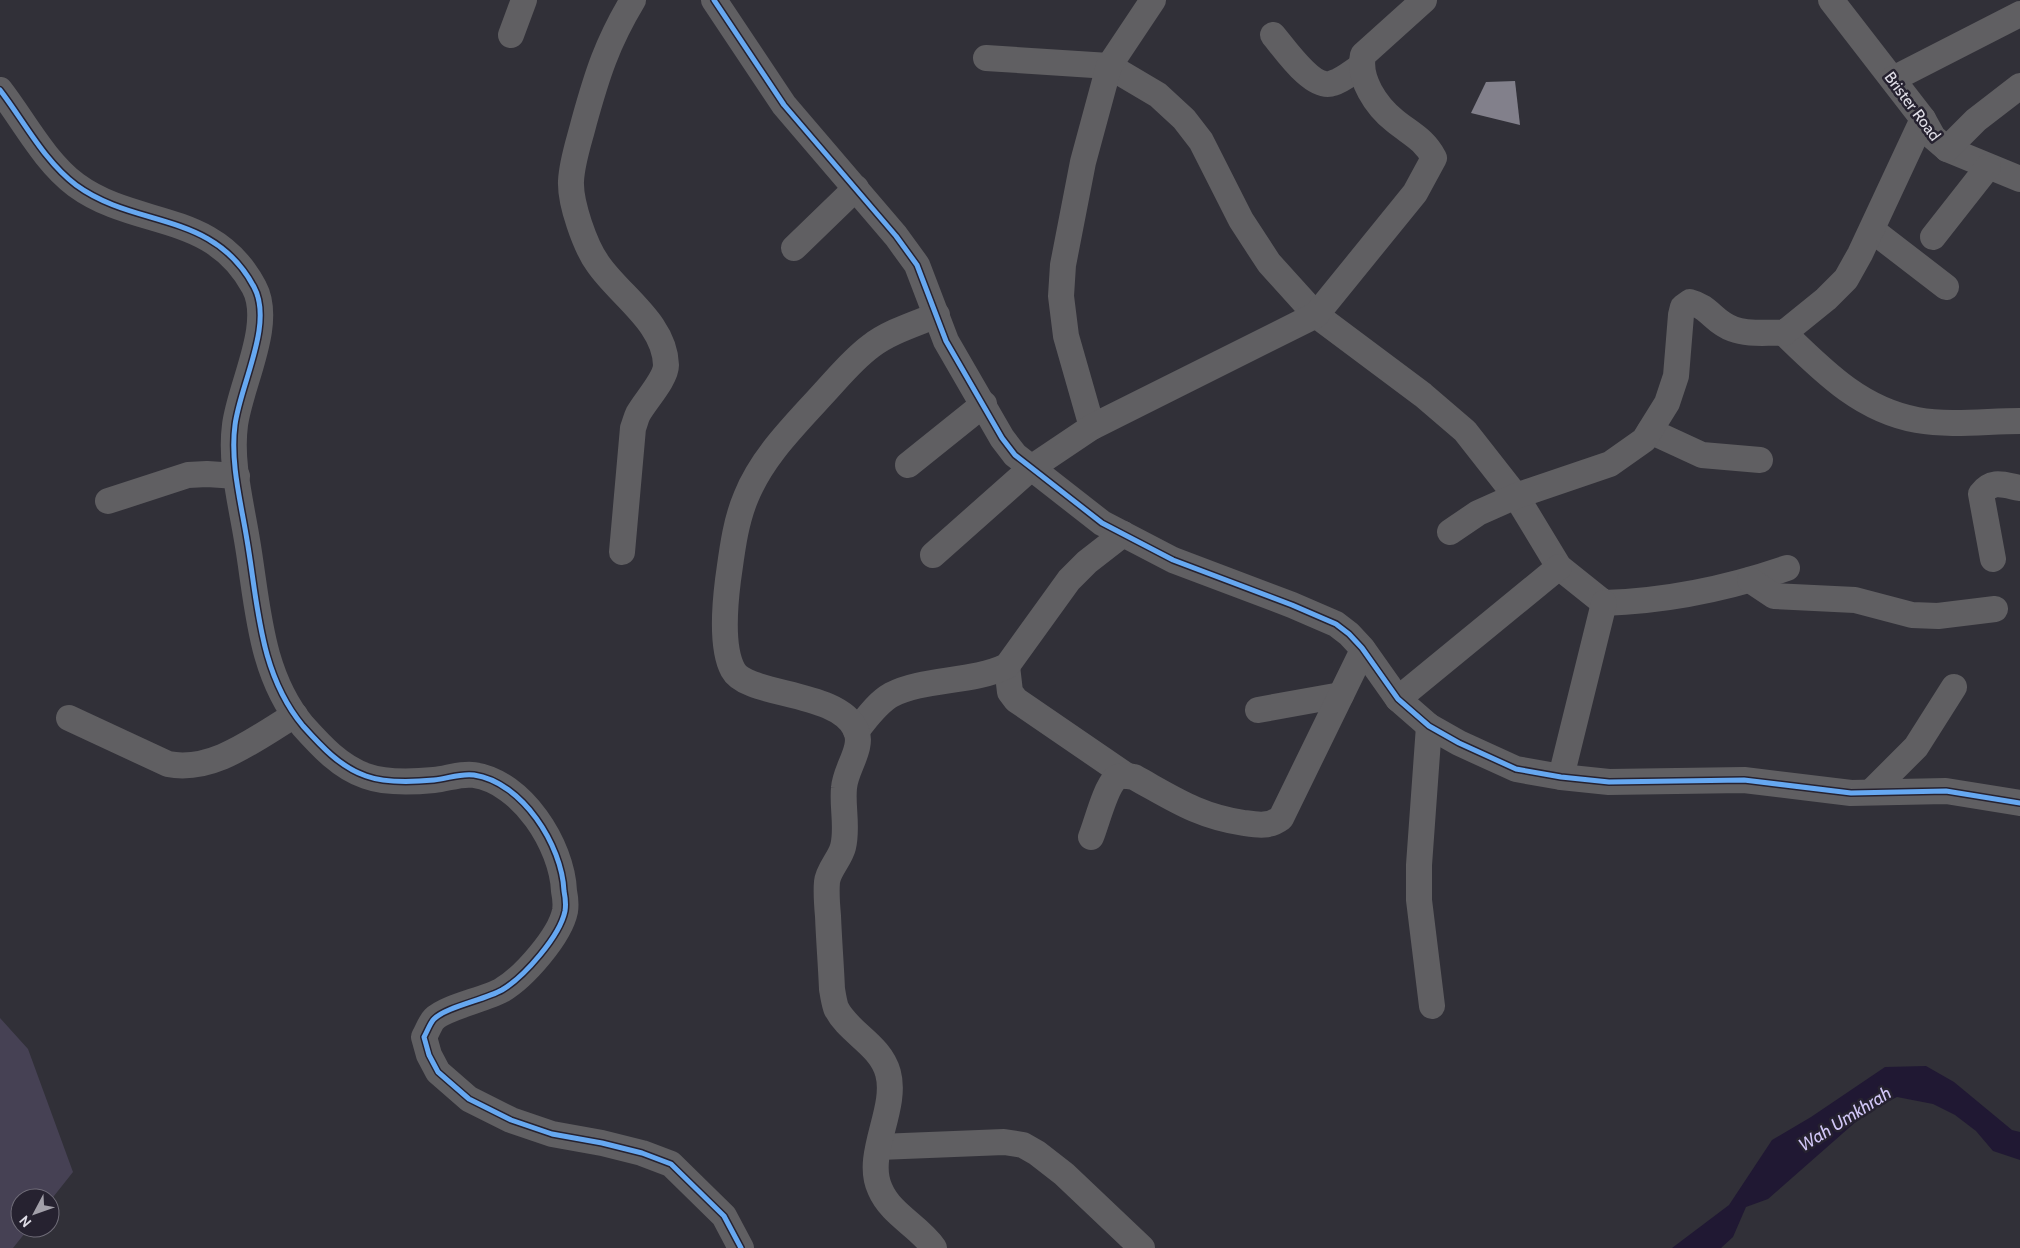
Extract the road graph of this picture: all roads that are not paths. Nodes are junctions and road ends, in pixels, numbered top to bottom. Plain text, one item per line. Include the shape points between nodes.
1 (524, 0) edge
2 (633, 0) edge
3 (714, 0) edge
4 (1153, 0) edge
5 (1424, 0) edge
6 (1832, 0) edge
7 (2020, 14) edge
8 (511, 35) dead end
9 (1273, 35) dead end
10 (986, 58) dead end
11 (1109, 66) junction
12 (1360, 67) junction
13 (1893, 79) junction
14 (2020, 86) edge
15 (0, 90) edge
16 (1923, 119) junction
17 (1947, 149) junction
18 (1988, 166) junction
19 (2020, 179) edge
20 (856, 188) junction
21 (1872, 230) junction
22 (1933, 237) dead end
23 (794, 248) dead end
24 (1946, 286) dead end
25 (937, 315) junction
26 (1316, 315) junction
27 (1784, 333) junction
28 (984, 404) junction
29 (2020, 421) edge
30 (1092, 427) junction
31 (1650, 431) junction
32 (1760, 460) dead end
33 (908, 465) dead end
34 (1031, 468) junction
35 (237, 476) junction
36 (2020, 488) edge
37 (1516, 496) junction
38 (108, 501) dead end
39 (1450, 532) dead end
40 (1123, 534) junction
41 (622, 552) dead end
42 (934, 555) dead end
43 (1992, 559) dead end
44 (1559, 567) junction
45 (1787, 568) dead end
46 (1750, 580) junction
47 (1604, 603) junction
48 (1995, 609) dead end
49 (1363, 650) junction
50 (1007, 666) junction
51 (1954, 687) dead end
52 (1341, 695) junction
53 (1398, 699) junction
54 (1258, 710) dead end
55 (295, 715) junction
56 (69, 718) dead end
57 (1429, 726) junction
58 (856, 731) junction
59 (1127, 776) junction
60 (1561, 778) junction
61 (1871, 792) junction
62 (2020, 803) edge
63 (1091, 837) dead end
64 (1432, 1006) dead end
65 (879, 1147) junction
66 (741, 1248) edge
67 (934, 1248) edge
68 (1142, 1248) edge

1 - 8 street
2 - 41 street via 601,61 574,158 571,183 576,210 597,263 656,332 665,349 666,368 633,428
3 - 20 street via 784,105
4 - 11 street
5 - 12 street via 1363,55
6 - 13 street, Brister Road
7 - 13 street
9 - 12 street via 1305,73 1319,83 1333,83
10 - 11 street
11 - 26 street via 1158,95 1184,119 1201,140 1255,244
11 - 30 street via 1083,162 1062,265 1061,296 1066,336
12 - 26 street via 1364,81 1380,104 1394,120 1428,146 1434,158 1415,193
13 - 16 street, Brister Road
14 - 17 street via 1976,120
15 - 35 street via 49,160 77,186 114,204 196,232 219,244 239,262 256,290 261,322 234,428
16 - 17 street, Brister Road via 1933,137
16 - 21 street
17 - 18 street, Brister Road
18 - 19 street, Brister Road
18 - 22 street
20 - 23 street
20 - 25 street via 917,265
21 - 24 street
21 - 27 street via 1846,279
25 - 28 street via 946,341
25 - 58 street via 872,345 853,362 764,463 746,496 736,525 726,595 727,650 733,670 753,685 791,693 828,707 850,721
26 - 30 street
26 - 37 street via 1465,430
27 - 29 street via 1848,392 1883,410 1916,420 1954,423
27 - 31 street via 1732,329 1716,320 1702,305 1690,302 1680,314 1676,376 1667,403
28 - 33 street
28 - 34 street via 1002,438
30 - 34 street
31 - 32 street via 1702,455
31 - 37 street via 1610,464
34 - 40 street via 1102,523
34 - 42 street
35 - 38 street via 188,475
35 - 55 street via 257,619 272,670
36 - 43 street via 1994,483 1981,494
37 - 39 street via 1471,516
37 - 44 street
40 - 49 street via 1173,560 1336,624
40 - 50 street via 1069,580
44 - 47 street
44 - 53 street
45 - 46 street
46 - 47 street via 1736,585
46 - 48 street via 1774,596 1855,600 1912,615 1938,616
47 - 60 street
49 - 52 street
49 - 53 street
50 - 58 street via 891,695 878,704
50 - 59 street via 1010,692 1016,700
51 - 61 street via 1916,747
52 - 54 street
52 - 59 street via 1281,818 1274,823 1261,826 1217,819
53 - 57 street
55 - 56 street via 221,758 182,767 168,764
55 - 66 street via 324,750 367,777 433,780 473,775 494,781 519,797 538,820 555,854 564,886 565,912 552,938 522,975 503,990 434,1019 424,1037 438,1072 469,1099 511,1120 552,1134 642,1153 671,1164 724,1216
57 - 60 street via 1516,769
57 - 64 street via 1418,864 1419,900
58 - 65 street via 858,744 846,772 844,787 845,835 842,850 827,879 826,890 836,1007 880,1056 888,1072 890,1090
59 - 63 street via 1116,778
60 - 61 street via 1609,782 1744,780 1851,793
61 - 62 street via 1946,791
65 - 67 street via 875,1171 879,1189 891,1207
65 - 68 street via 1004,1142 1023,1145 1064,1174

